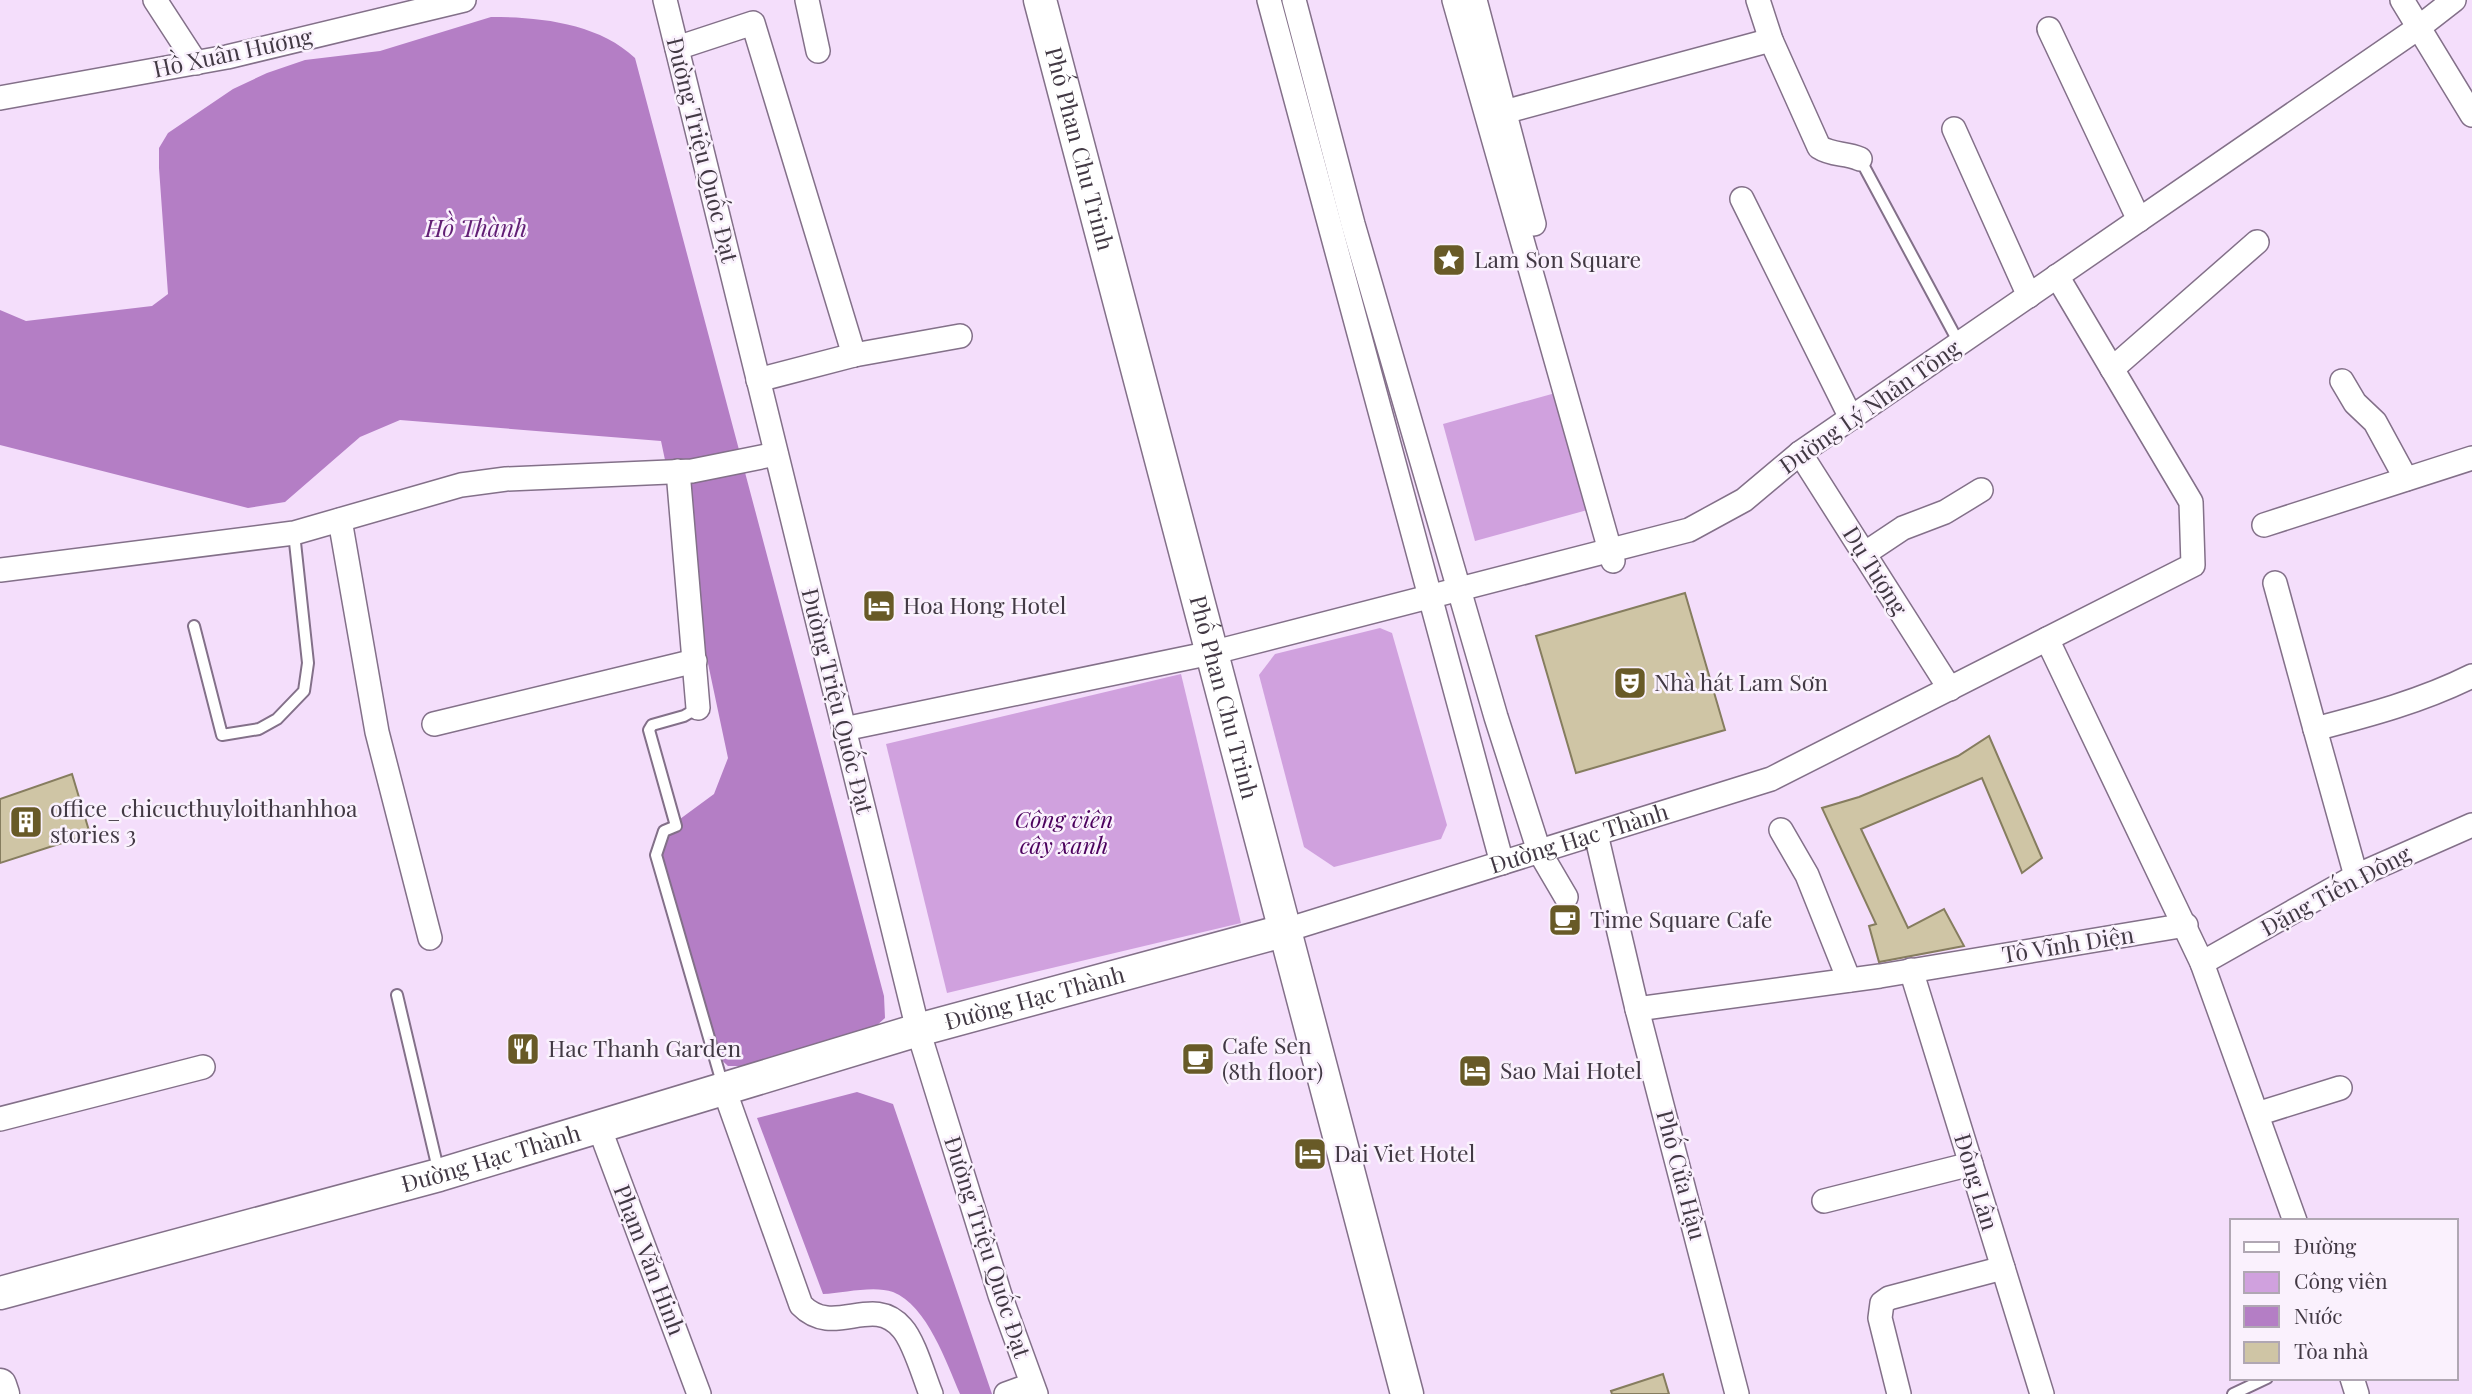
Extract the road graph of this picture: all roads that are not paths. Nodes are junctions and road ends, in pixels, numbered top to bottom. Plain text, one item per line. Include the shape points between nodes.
1 (155, 0) edge
2 (464, 0) edge
3 (665, 0) edge
4 (807, 0) edge
5 (1040, 0) edge
6 (1269, 0) edge
7 (1294, 0) edge
8 (1454, 0) edge
9 (1475, 0) edge
10 (1758, 0) edge
11 (2402, 0) edge
12 (2454, 0) edge
13 (2418, 28) junction
14 (2049, 29) dead end
15 (1771, 40) junction
16 (677, 48) junction
17 (818, 51) dead end
18 (196, 63) junction
19 (0, 98) edge
20 (2470, 107) edge
21 (1504, 112) junction
22 (1954, 130) dead end
23 (1860, 159) joint
24 (1742, 200) dead end
25 (2139, 220) junction
26 (2257, 242) dead end
27 (2057, 276) junction
28 (2029, 296) junction
29 (960, 336) dead end
30 (1959, 344) junction
31 (854, 355) junction
32 (2112, 369) junction
33 (758, 380) junction
34 (2342, 381) dead end
35 (1851, 418) junction
36 (1800, 453) junction
37 (765, 456) junction
38 (2472, 458) edge
39 (685, 471) junction
40 (2406, 479) junction
41 (1981, 490) dead end
42 (340, 520) junction
43 (2264, 525) dead end
44 (294, 533) junction
45 (1614, 553) junction
46 (1864, 554) junction
47 (0, 570) edge
48 (2275, 583) dead end
49 (1460, 587) junction
50 (1430, 597) junction
51 (194, 626) dead end
52 (2047, 639) junction
53 (1211, 653) junction
54 (695, 660) junction
55 (2472, 676) edge
56 (1950, 689) junction
57 (698, 708) joint
58 (434, 724) dead end
59 (844, 729) junction
60 (2315, 729) junction
61 (2472, 825) edge
62 (1781, 830) dead end
63 (1596, 834) junction
64 (1538, 851) junction
65 (1502, 863) junction
66 (2356, 876) junction
67 (1566, 897) dead end
68 (2186, 925) junction
69 (1283, 931) junction
70 (430, 938) dead end
71 (2202, 963) junction
72 (1911, 971) junction
73 (1849, 980) junction
74 (397, 995) dead end
75 (1637, 1009) junction
76 (918, 1030) junction
77 (203, 1067) dead end
78 (2340, 1088) dead end
79 (724, 1089) junction
80 (2257, 1114) junction
81 (0, 1119) edge
82 (599, 1127) junction
83 (1971, 1164) junction
84 (439, 1175) junction
85 (1824, 1201) dead end
86 (2294, 1219) edge
87 (2003, 1268) junction
88 (0, 1293) edge
89 (2263, 1380) edge
90 (0, 1385) edge
91 (1034, 1389) edge
92 (1008, 1393) edge
93 (3, 1394) edge
94 (699, 1394) edge
95 (931, 1394) edge
96 (1407, 1394) edge
97 (1737, 1394) edge
98 (1899, 1394) edge
99 (2042, 1394) edge
100 (2233, 1394) edge

1 - 18 street
2 - 18 street, Hồ Xuân Hương
3 - 16 street, Đường Triệu Quốc Đạt
4 - 17 street
5 - 53 street, Phố Phan Chu Trinh
6 - 50 street
7 - 49 street via 1353,224
8 - 45 street
9 - 21 street
10 - 15 street
11 - 13 street
12 - 13 street, Đường Lý Nhân Tông
13 - 20 street
13 - 25 street, Đường Lý Nhân Tông
14 - 25 street
15 - 21 street
15 - 23 street via 1819,147 1830,155 1849,154
16 - 31 street via 753,23
16 - 33 street, Đường Triệu Quốc Đạt
18 - 19 street, Hồ Xuân Hương
21 - 45 street
22 - 28 street
23 - 30 lane
24 - 35 street
25 - 27 street, Đường Lý Nhân Tông
26 - 32 street
27 - 28 street, Đường Lý Nhân Tông
27 - 32 street
28 - 30 street, Đường Lý Nhân Tông
29 - 31 street
30 - 35 street, Đường Lý Nhân Tông
31 - 33 street
32 - 52 street, Đường Hạc Thành via 2191,502 2193,565
33 - 37 street, Đường Triệu Quốc Đạt
34 - 40 street via 2355,403 2375,422
35 - 36 street, Đường Lý Nhân Tông
36 - 45 street, Đường Lý Nhân Tông via 1744,500 1689,530
36 - 46 street, Dụ Tượng
37 - 39 street
37 - 59 street, Đường Triệu Quốc Đạt
38 - 40 street
39 - 42 street via 473,483
39 - 54 street
40 - 43 street
41 - 46 street via 1945,512 1903,528
42 - 44 street
42 - 70 street via 377,732
44 - 47 street
44 - 51 lane via 308,663 304,691 293,705 259,729 222,735
45 - 49 street, Đường Lý Nhân Tông
46 - 56 street, Dụ Tượng
48 - 60 street
49 - 50 street, Đường Lý Nhân Tông
49 - 64 street
50 - 53 street, Đường Lý Nhân Tông
50 - 65 street
52 - 56 street, Đường Hạc Thành
52 - 68 street
53 - 59 street, Đường Lý Nhân Tông
53 - 69 street, Phố Phan Chu Trinh
54 - 57 street
54 - 58 street
55 - 60 street via 2396,708
56 - 63 street, Đường Hạc Thành via 1771,779
57 - 79 lane via 649,730 676,826 664,831 656,855
59 - 76 street, Đường Triệu Quốc Đạt
60 - 66 street
61 - 66 street, Đặng Tiến Đông
62 - 73 street via 1807,875
63 - 64 street, Đường Hạc Thành
63 - 75 street, Phố Cửa Hậu
64 - 65 street, Đường Hạc Thành
64 - 67 street
65 - 69 street, Đường Hạc Thành
66 - 71 street, Đặng Tiến Đông
68 - 71 street
68 - 72 street, Tô Vĩnh Diện
69 - 76 street, Đường Hạc Thành
69 - 96 street, Phố Phan Chu Trinh
71 - 80 street
72 - 73 street, Tô Vĩnh Diện
72 - 83 street, Đông Lân
73 - 75 street, Tô Vĩnh Diện
74 - 84 lane
75 - 97 street, Phố Cửa Hậu
76 - 79 street, Đường Hạc Thành
76 - 91 street, Đường Triệu Quốc Đạt
77 - 81 street
78 - 80 street
79 - 82 street, Đường Hạc Thành
79 - 95 street via 801,1305 812,1316 831,1321 863,1312 884,1316 902,1328
80 - 86 street
82 - 84 street, Đường Hạc Thành
82 - 94 street, Phạm Văn Hinh
83 - 85 street
83 - 87 street, Đông Lân
84 - 88 street, Đường Hạc Thành
87 - 98 street via 1882,1303 1880,1318
87 - 99 street, Đông Lân
89 - 100 lane
90 - 93 street
91 - 92 street

